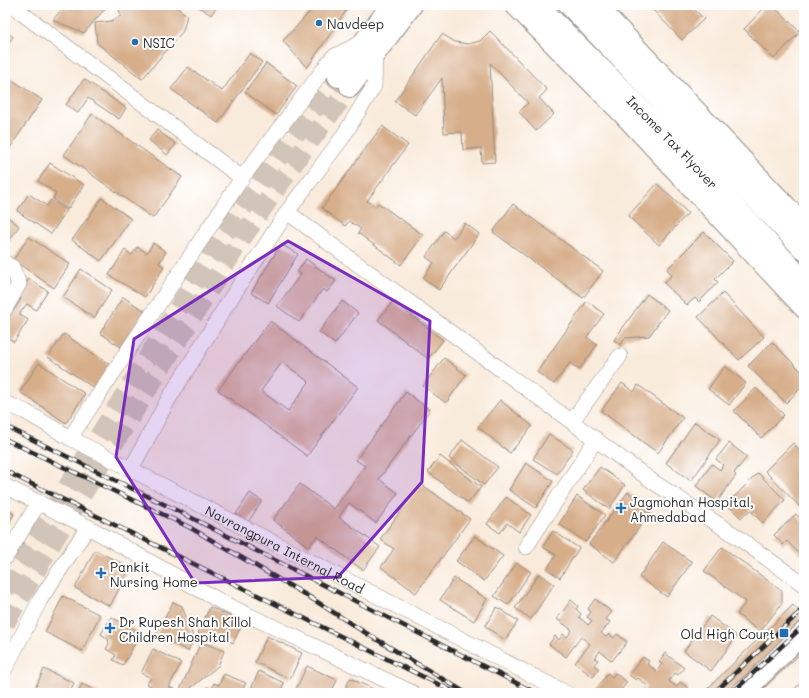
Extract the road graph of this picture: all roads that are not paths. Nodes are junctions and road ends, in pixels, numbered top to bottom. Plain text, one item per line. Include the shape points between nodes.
1 (11, 5) edge
2 (392, 5) edge
3 (412, 5) edge
4 (516, 5) edge
5 (538, 5) edge
6 (569, 5) edge
7 (596, 5) edge
8 (369, 48) junction
9 (344, 82) tunnel mouth
10 (242, 178) junction
11 (287, 212) junction
12 (804, 225) edge
13 (804, 250) edge
14 (5, 263) edge
15 (804, 281) edge
16 (804, 308) edge
17 (5, 309) edge
18 (620, 356) dead end
19 (5, 402) edge
20 (572, 421) junction
21 (70, 438) junction
22 (596, 439) junction
23 (131, 469) junction
24 (5, 486) edge
25 (39, 502) junction
26 (88, 527) junction
27 (526, 547) dead end
28 (5, 558) edge
29 (804, 585) edge
30 (804, 632) edge
31 (5, 669) edge
32 (413, 693) edge
33 (566, 693) edge
34 (741, 693) edge

1 - 10 street
2 - 8 main road
3 - 8 main road
4 - 16 main road via 624,115
5 - 15 main road, Income Tax Flyover via 687,155
6 - 13 main road, Income Tax Flyover
7 - 12 main road
8 - 9 main road
8 - 10 street via 333,57
8 - 11 street via 374,86 342,138
10 - 21 street
11 - 20 street
11 - 23 street via 172,394
14 - 17 street via 12,267 19,284
18 - 20 street
19 - 21 street, Navrangpura Internal Road
20 - 22 street
21 - 23 street, Navrangpura Internal Road
22 - 27 street
22 - 29 street via 652,481 736,536
23 - 33 street, Navrangpura Internal Road
24 - 25 street
25 - 26 street
25 - 28 street
26 - 31 street via 40,600
26 - 32 street via 227,605
30 - 34 main road

